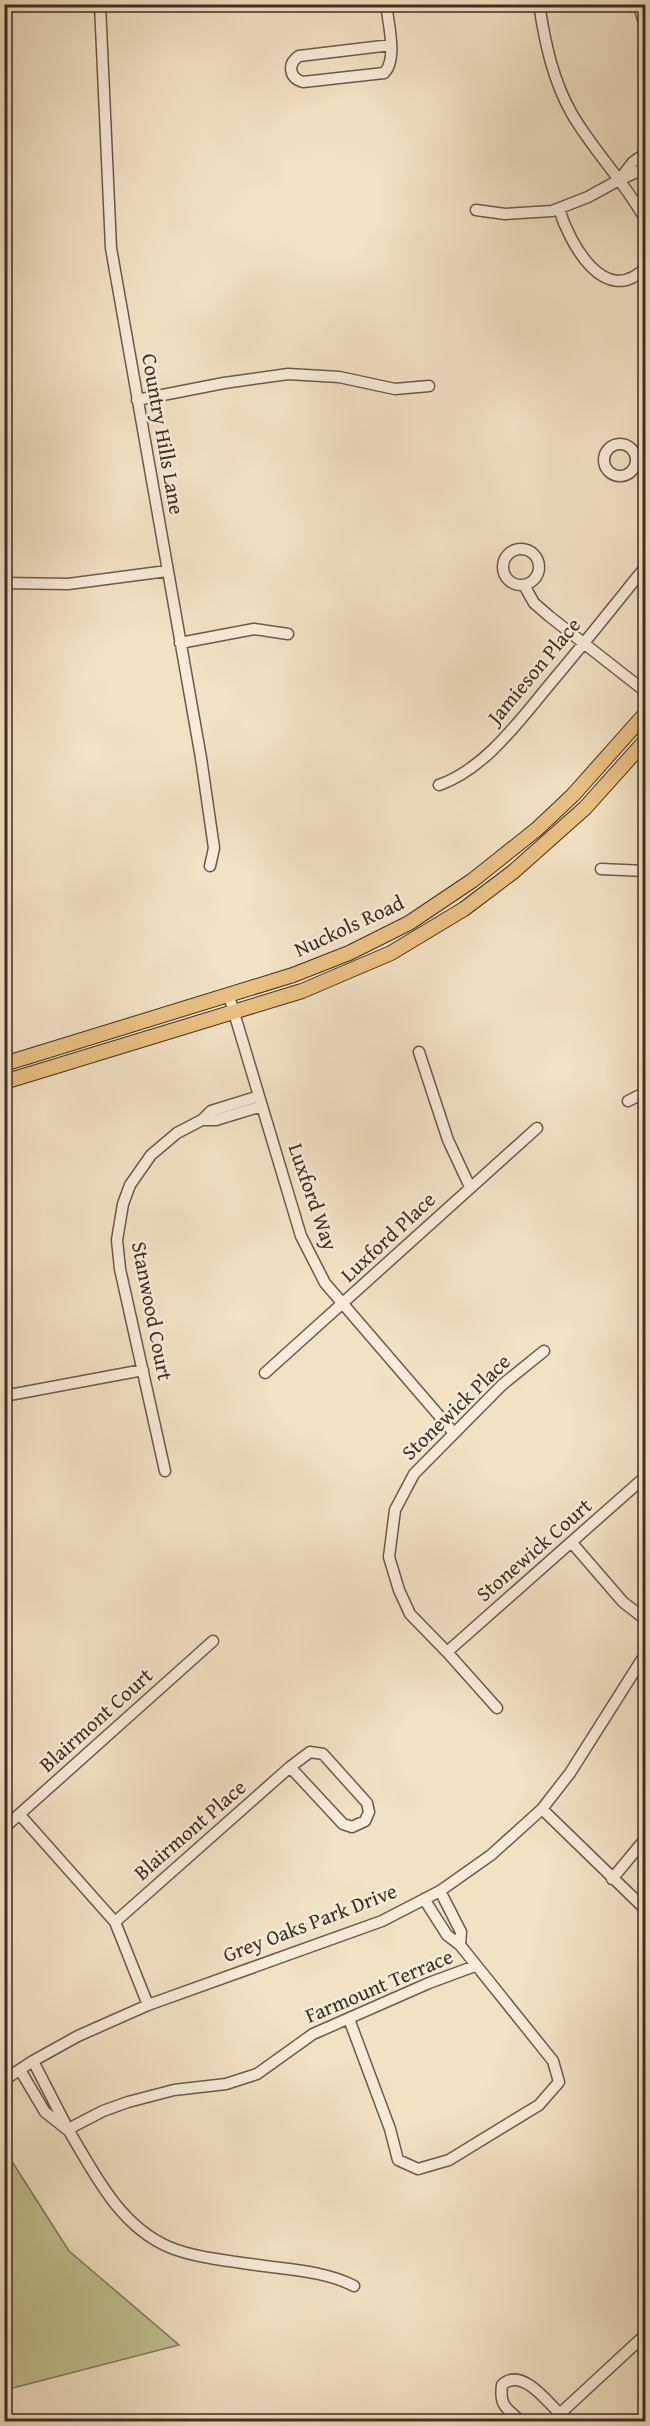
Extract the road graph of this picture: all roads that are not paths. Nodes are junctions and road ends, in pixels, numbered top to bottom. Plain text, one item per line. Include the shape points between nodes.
1 (100, 4) edge
2 (386, 4) edge
3 (539, 4) edge
4 (638, 4) edge
5 (645, 28) edge
6 (391, 45) junction
7 (645, 153) edge
8 (645, 168) edge
9 (619, 180) junction
10 (559, 209) junction
11 (476, 210) dead end
12 (645, 221) edge
13 (645, 267) edge
14 (429, 386) dead end
15 (137, 400) junction
16 (645, 566) edge
17 (167, 571) junction
18 (4, 583) edge
19 (524, 585) dead end
20 (288, 634) dead end
21 (180, 643) junction
22 (585, 643) junction
23 (645, 692) edge
24 (645, 713) edge
25 (645, 740) edge
26 (439, 785) dead end
27 (210, 866) dead end
28 (601, 869) dead end
29 (645, 871) edge
30 (228, 996) junction
31 (234, 1012) junction
32 (419, 1053) dead end
33 (4, 1064) edge
34 (4, 1082) edge
35 (645, 1092) edge
36 (260, 1101) junction
37 (628, 1101) dead end
38 (537, 1128) dead end
39 (470, 1187) junction
40 (343, 1305) junction
41 (544, 1350) dead end
42 (143, 1370) junction
43 (265, 1373) dead end
44 (4, 1396) edge
45 (454, 1433) junction
46 (165, 1471) dead end
47 (645, 1476) edge
48 (572, 1543) junction
49 (645, 1620) edge
50 (213, 1641) dead end
51 (447, 1652) junction
52 (645, 1653) edge
53 (497, 1708) dead end
54 (290, 1767) junction
55 (542, 1809) junction
56 (20, 1815) junction
57 (4, 1828) edge
58 (645, 1838) edge
59 (612, 1879) junction
60 (440, 1891) junction
61 (424, 1899) junction
62 (645, 1910) edge
63 (115, 1922) junction
64 (460, 1945) junction
65 (475, 1966) junction
66 (148, 2005) junction
67 (349, 2019) junction
68 (33, 2061) junction
69 (20, 2070) junction
70 (4, 2080) edge
71 (69, 2131) junction
72 (354, 2286) dead end
73 (645, 2334) edge
74 (559, 2413) junction
75 (522, 2421) edge
76 (551, 2421) edge

1 - 15 street, Country Hills Lane via 111,248
2 - 6 street
3 - 9 street via 548,52 563,96
4 - 5 street
6 - 6 street via 392,61 384,73 308,82 295,78 291,70 299,56
7 - 9 street
8 - 9 street
9 - 10 street
9 - 12 street
10 - 11 street via 525,214
10 - 13 street via 574,246 598,274 623,280
14 - 15 street via 395,388 339,376 288,374
15 - 17 street, Country Hills Lane
16 - 22 street, Jamieson Place
17 - 18 street via 68,584
17 - 21 street, Country Hills Lane
19 - 22 street via 534,603
20 - 21 street via 254,629
21 - 27 street, Country Hills Lane via 213,831 214,856
22 - 23 street
22 - 26 street, Jamieson Place via 504,737 459,777
24 - 30 main road, Nuckols Road via 573,795 537,829 442,902 349,953
25 - 31 main road, Nuckols Road via 562,831 464,909 391,953 346,974
28 - 29 street
30 - 31 street, Luxford Way
30 - 33 main road, Nuckols Road
31 - 34 main road, Nuckols Road
31 - 36 street, Luxford Way via 247,1078
32 - 39 street via 447,1140
35 - 37 street
36 - 40 street, Luxford Way via 301,1236 325,1283
36 - 42 street, Stanwood Court via 216,1120 202,1120 177,1133 151,1155 130,1185 118,1231 118,1258
38 - 39 street, Luxford Place
39 - 40 street, Luxford Place
40 - 43 street, Luxford Place
40 - 45 street, Luxford Way
41 - 45 street, Stonewick Place
42 - 44 street
42 - 46 street, Stanwood Court
45 - 51 street, Stonewick Place via 414,1474 395,1510 389,1557 410,1614
47 - 48 street, Stonewick Court
48 - 49 street via 623,1602
48 - 51 street, Stonewick Court
50 - 56 street, Blairmont Court
51 - 53 street, Stonewick Place
52 - 55 street, Grey Oaks Park Drive via 570,1773
54 - 54 street, Blairmont Place via 343,1824 352,1827 365,1821 367,1803 323,1754 305,1754
54 - 63 street, Blairmont Place
55 - 59 street
55 - 60 street, Grey Oaks Park Drive via 491,1855
56 - 57 street, Blairmont Court
56 - 63 street
58 - 59 street
59 - 62 street
60 - 61 street, Grey Oaks Park Drive
60 - 64 street via 460,1932
61 - 64 street via 447,1935
61 - 66 street, Grey Oaks Park Drive via 382,1921
63 - 66 street
64 - 65 street
65 - 67 street, Farmount Terrace
65 - 67 street via 553,2061 559,2082 540,2105 448,2160 418,2169 398,2160
66 - 68 street, Grey Oaks Park Drive
67 - 71 street, Farmount Terrace via 313,2034 257,2074 226,2084 174,2090 129,2102 103,2111
68 - 69 street, Grey Oaks Park Drive
68 - 71 street
69 - 70 street, Grey Oaks Park Drive
69 - 71 street via 45,2112
71 - 72 street via 106,2193 133,2223 170,2247 297,2270
73 - 74 street
74 - 75 street via 527,2384 511,2380 502,2385 501,2401
74 - 76 street

